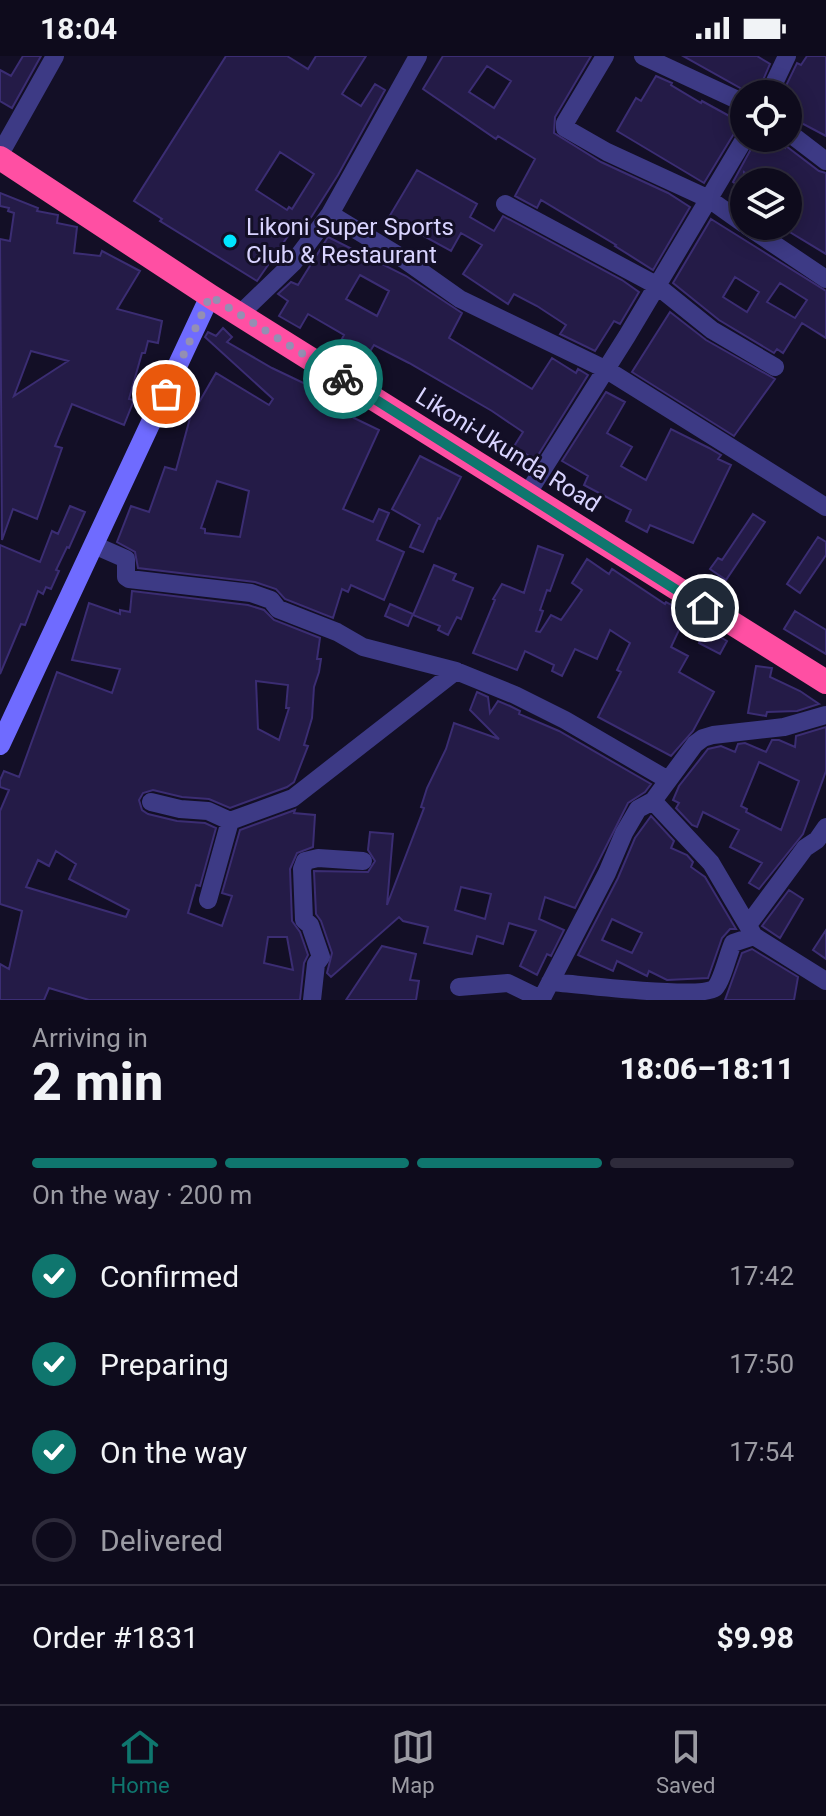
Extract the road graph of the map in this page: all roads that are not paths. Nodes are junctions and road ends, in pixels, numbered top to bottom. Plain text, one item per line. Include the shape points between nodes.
1 (55, 56) edge
2 (418, 56) edge
3 (605, 56) edge
4 (643, 56) edge
5 (787, 56) edge
6 (776, 80) edge
7 (730, 96) edge
8 (802, 143) edge
9 (737, 152) edge
10 (0, 156) edge
11 (826, 161) edge
12 (709, 199) junction
13 (505, 204) dead end
14 (330, 214) junction
15 (730, 214) edge
16 (768, 240) edge
17 (826, 279) edge
18 (656, 285) junction
19 (210, 296) junction
20 (240, 314) junction
21 (775, 367) dead end
22 (607, 370) junction
23 (526, 496) junction
24 (826, 507) edge
25 (94, 545) junction
26 (456, 671) junction
27 (826, 682) edge
28 (826, 715) edge
29 (0, 745) edge
30 (668, 780) junction
31 (653, 801) junction
32 (151, 802) dead end
33 (230, 821) junction
34 (826, 827) edge
35 (363, 861) dead end
36 (208, 900) dead end
37 (751, 931) junction
38 (826, 981) edge
39 (550, 982) junction
40 (459, 987) dead end
41 (312, 1000) edge
42 (541, 1000) edge

1 - 10 street
2 - 14 street
3 - 12 street via 565,128
4 - 7 street
5 - 6 street
8 - 11 street
9 - 12 street
10 - 19 highway, Likoni-Ukunda Road
12 - 15 street
12 - 18 street
13 - 18 street
14 - 20 street via 293,263
14 - 22 street via 460,299
16 - 17 street
18 - 21 street via 712,330
18 - 22 street
19 - 20 highway, Likoni-Ukunda Road
19 - 25 street
20 - 23 highway, Likoni-Ukunda Road
22 - 23 street
22 - 24 street
23 - 27 highway, Likoni-Ukunda Road
25 - 26 street via 126,559 129,579 251,593 363,647
25 - 29 street
26 - 30 street via 565,720
26 - 33 street via 293,798
28 - 30 street via 784,727 703,738
30 - 31 street
31 - 37 street via 711,863
31 - 39 street via 638,809 624,833
32 - 33 street via 208,811
33 - 36 street
34 - 37 street via 805,848
35 - 41 street via 318,858 305,861 302,869 304,920 321,957
37 - 38 street
37 - 39 street via 733,943 710,992 658,995
39 - 42 street
40 - 42 street via 508,983

